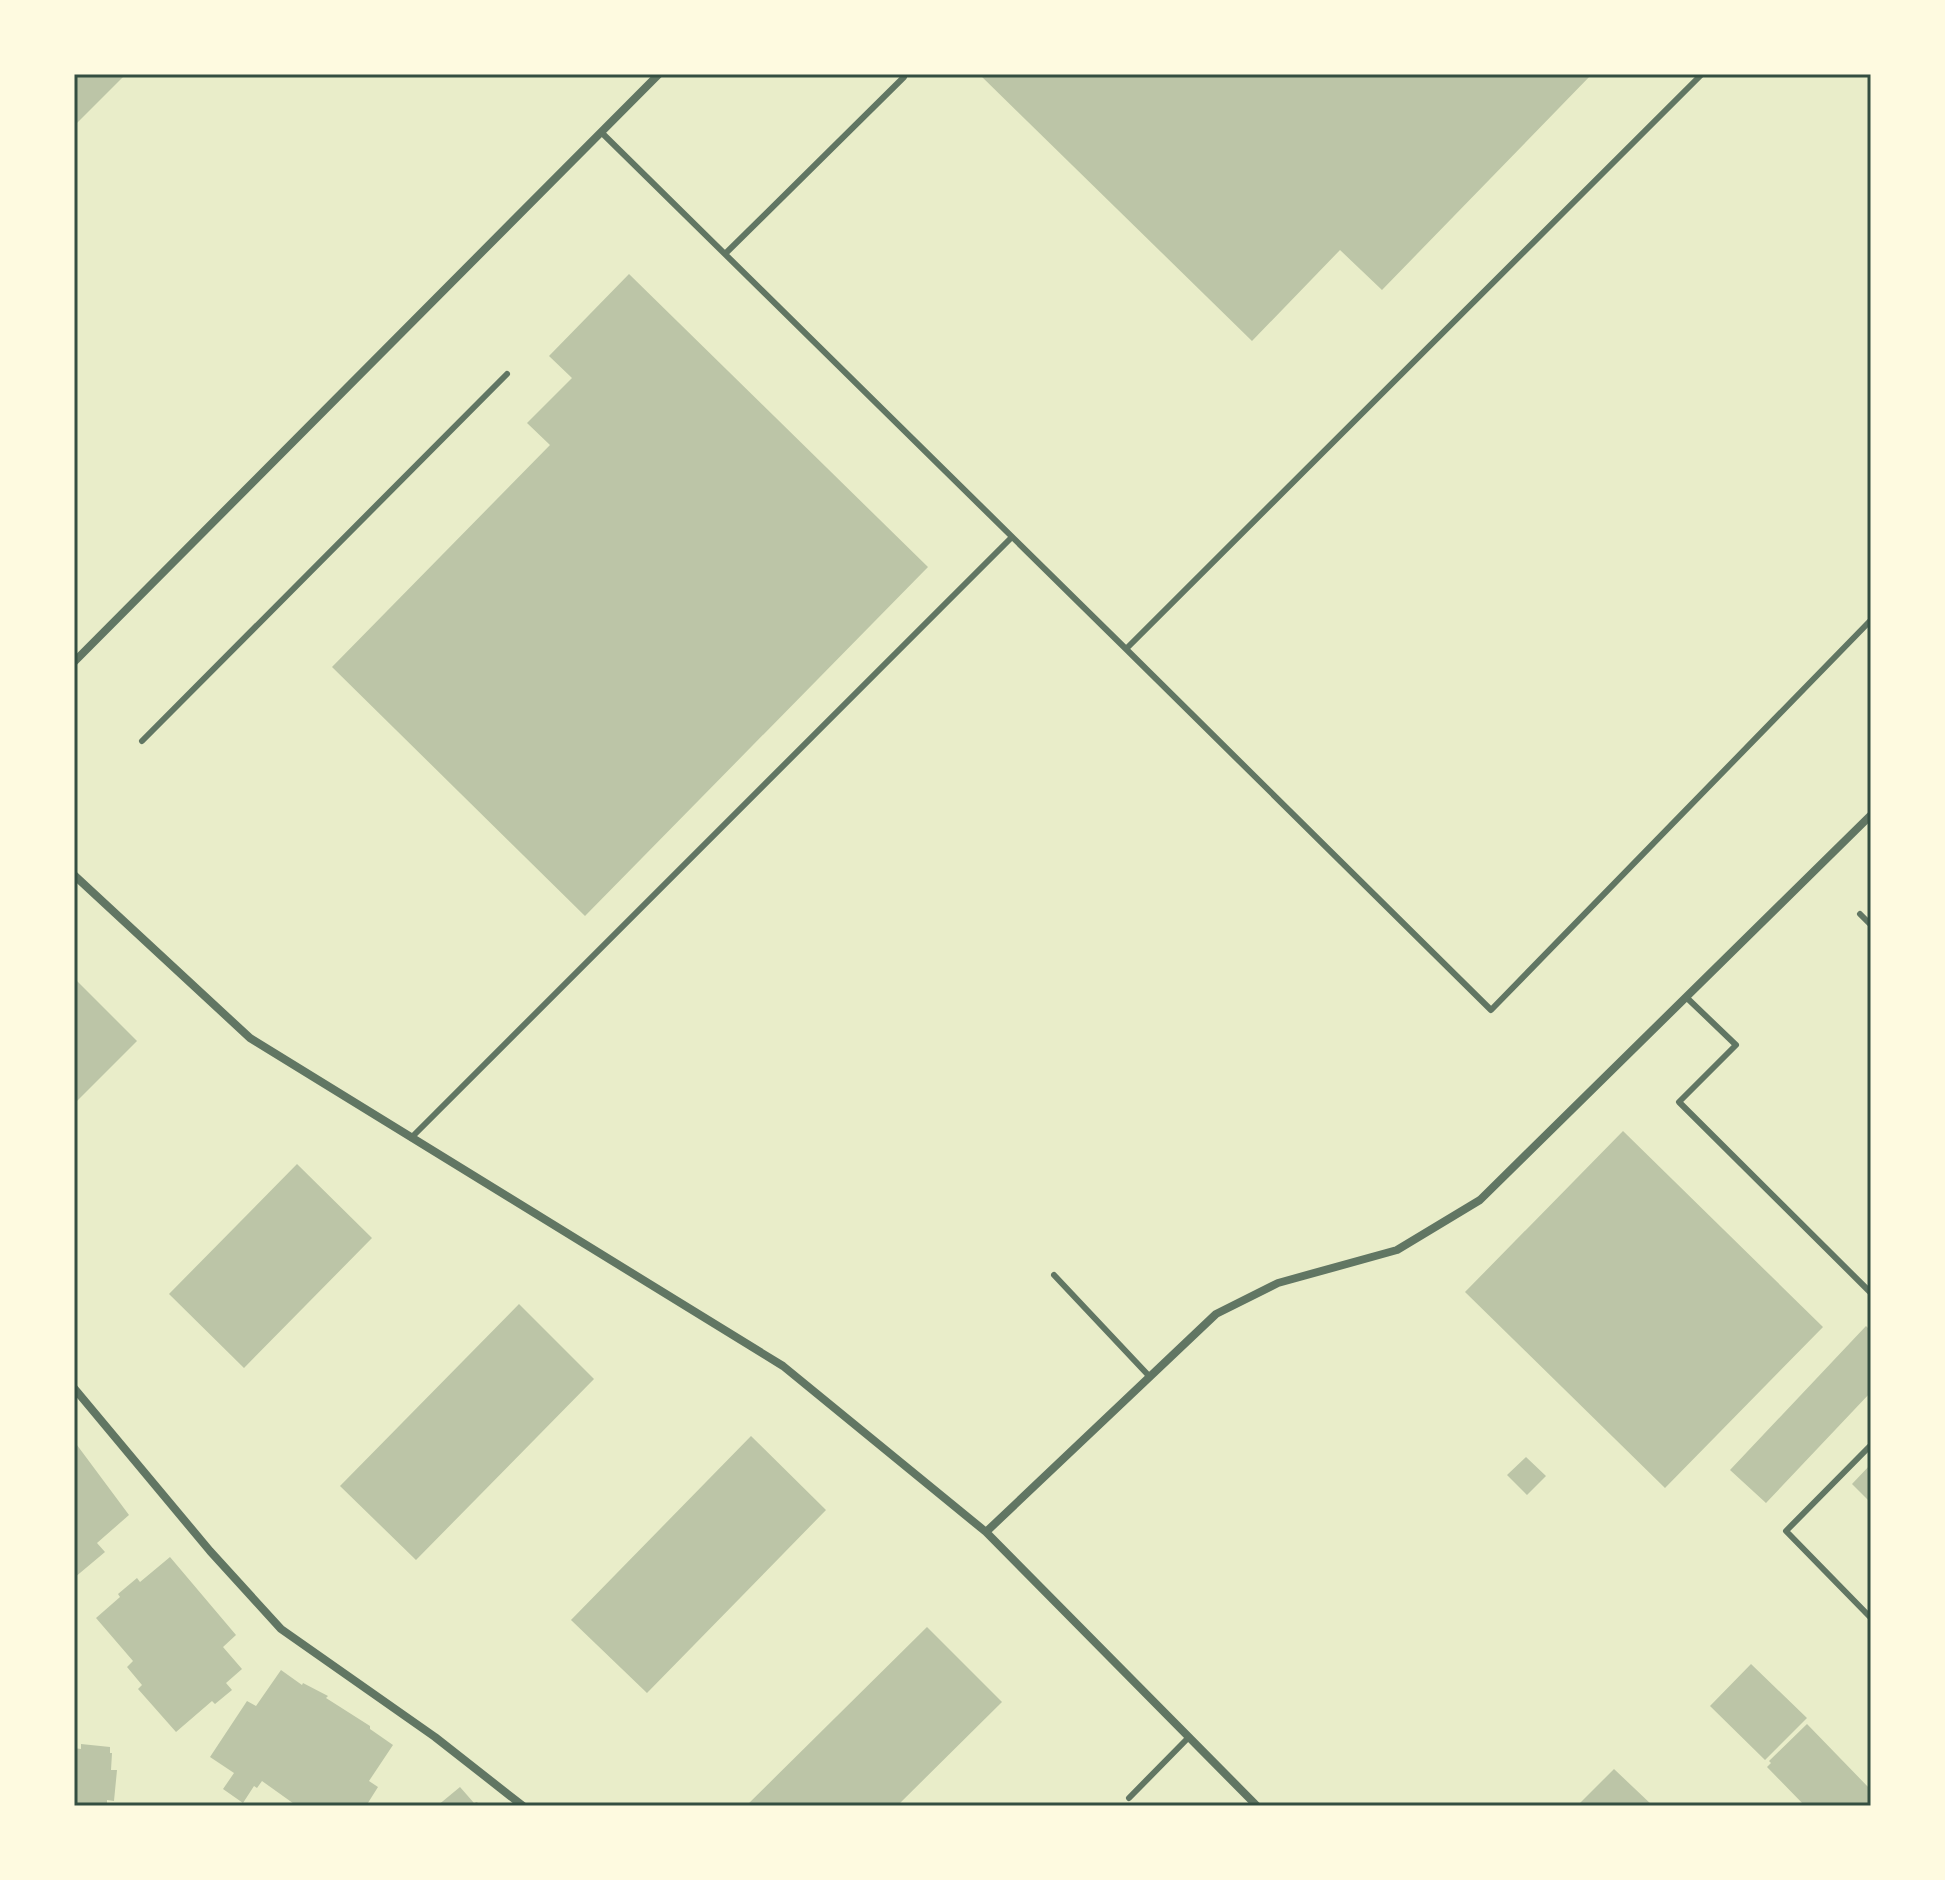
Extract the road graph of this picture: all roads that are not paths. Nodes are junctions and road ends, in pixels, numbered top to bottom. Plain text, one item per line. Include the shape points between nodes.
1 (659, 74) edge
2 (1702, 74) edge
3 (904, 77) dead end
4 (601, 132) junction
5 (725, 254) junction
6 (507, 374) dead end
7 (1012, 537) junction
8 (1871, 620) edge
9 (1126, 649) junction
10 (74, 662) edge
11 (142, 741) dead end
12 (1871, 815) edge
13 (74, 875) edge
14 (1860, 914) dead end
15 (1871, 925) edge
16 (1686, 997) junction
17 (411, 1138) junction
18 (1054, 1275) dead end
19 (1871, 1293) edge
20 (1150, 1377) junction
21 (74, 1388) edge
22 (1871, 1445) edge
23 (986, 1532) junction
24 (1871, 1618) edge
25 (1189, 1737) junction
26 (1129, 1798) dead end
27 (523, 1806) edge
28 (1257, 1806) edge

1 - 4 street
2 - 9 lane
3 - 5 lane
4 - 5 lane
4 - 10 street
5 - 7 lane
6 - 11 lane
7 - 9 lane
7 - 17 lane
8 - 9 lane via 1491,1010
12 - 16 street
13 - 17 street via 250,1038
14 - 15 lane
16 - 19 lane via 1736,1045 1679,1102
16 - 20 street via 1480,1200 1397,1250 1278,1283 1216,1314
17 - 23 street via 783,1366
18 - 20 lane
20 - 23 street
21 - 27 street via 281,1629
22 - 24 lane via 1786,1531
23 - 25 street
25 - 26 lane
25 - 28 street

